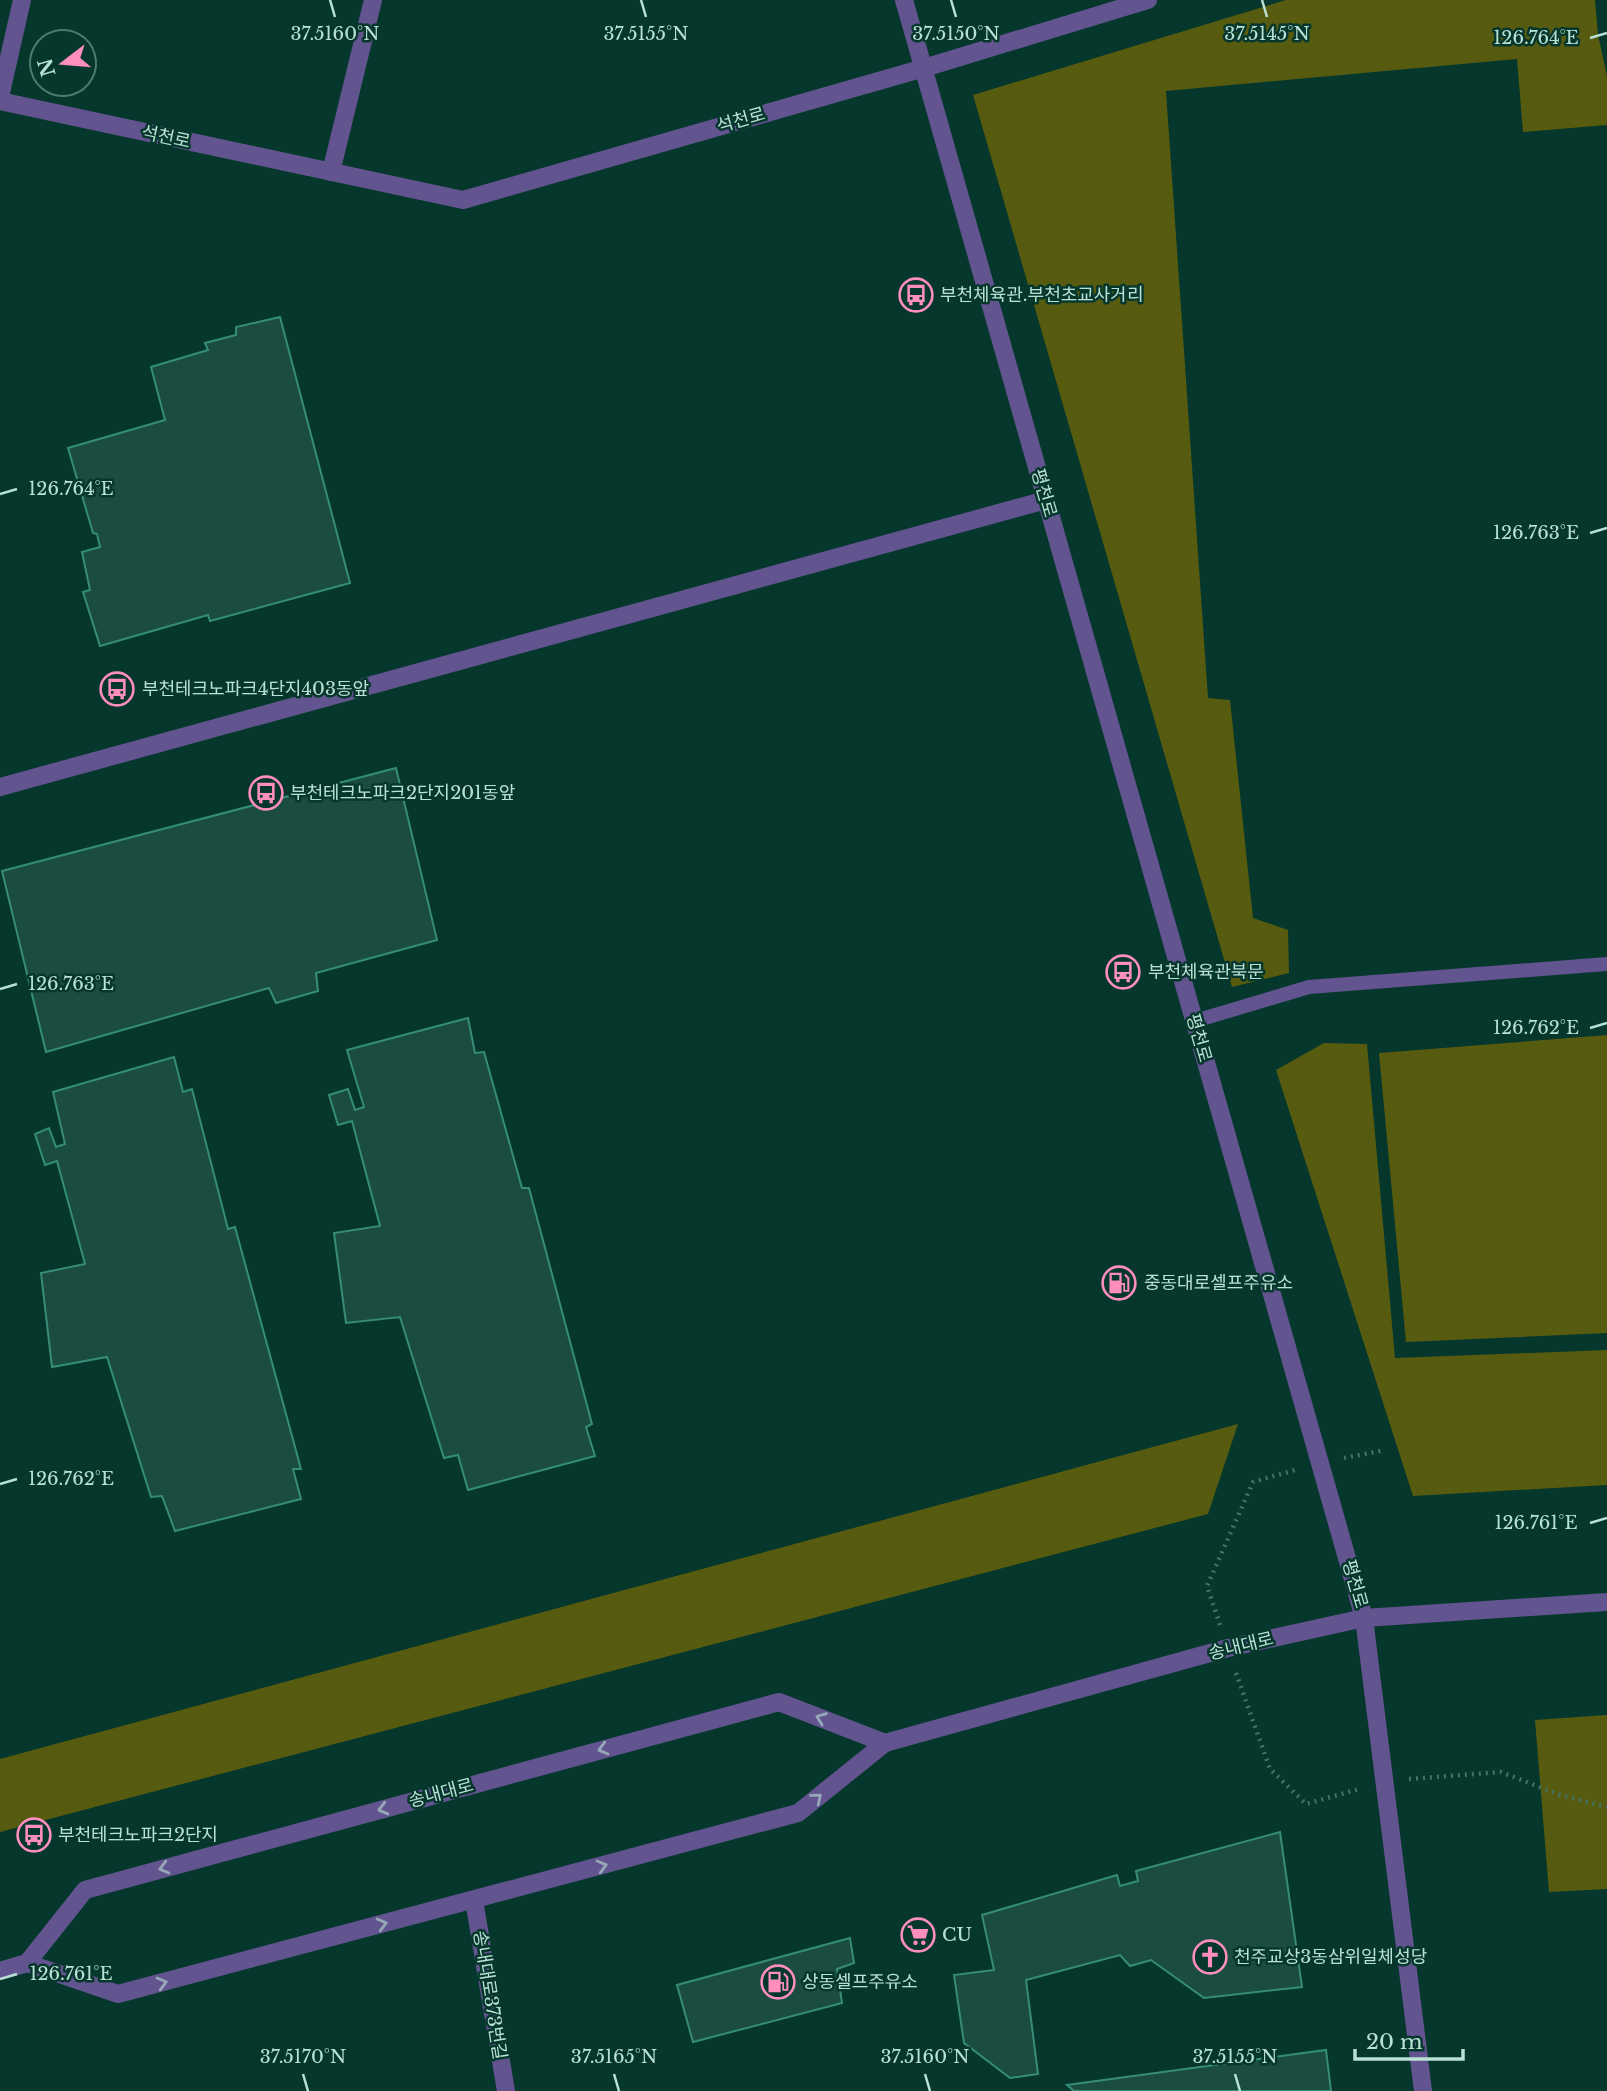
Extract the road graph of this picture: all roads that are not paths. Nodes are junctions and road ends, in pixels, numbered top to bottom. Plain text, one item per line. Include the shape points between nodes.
1 (22, 0) edge
2 (373, 0) edge
3 (904, 0) edge
4 (1148, 0) edge
5 (923, 68) junction
6 (0, 99) edge
7 (331, 172) junction
8 (1046, 500) junction
9 (0, 786) edge
10 (1607, 964) edge
11 (1195, 1021) junction
12 (1607, 1602) edge
13 (1364, 1618) junction
14 (885, 1743) junction
15 (474, 1900) junction
16 (27, 1963) junction
17 (0, 1970) edge
18 (506, 2091) edge
19 (1423, 2091) edge

1 - 6 street
2 - 7 street
3 - 5 street, 평천로
4 - 5 street, 석천로
5 - 7 street, 석천로 via 463,200
5 - 8 street, 평천로
6 - 7 street, 석천로
8 - 9 street
8 - 11 street, 평천로
10 - 11 lane via 1309,987
11 - 13 street, 평천로
12 - 13 street, 송내대로
13 - 14 street, 송내대로 via 1228,1648
13 - 19 street, 평천로
15 -> 14 street, 송내대로 via 798,1813
14 -> 16 street, 송내대로 via 779,1702 85,1890
16 -> 15 street, 송내대로 via 118,1994
15 - 18 street, 송내대로373번길
16 - 17 street

